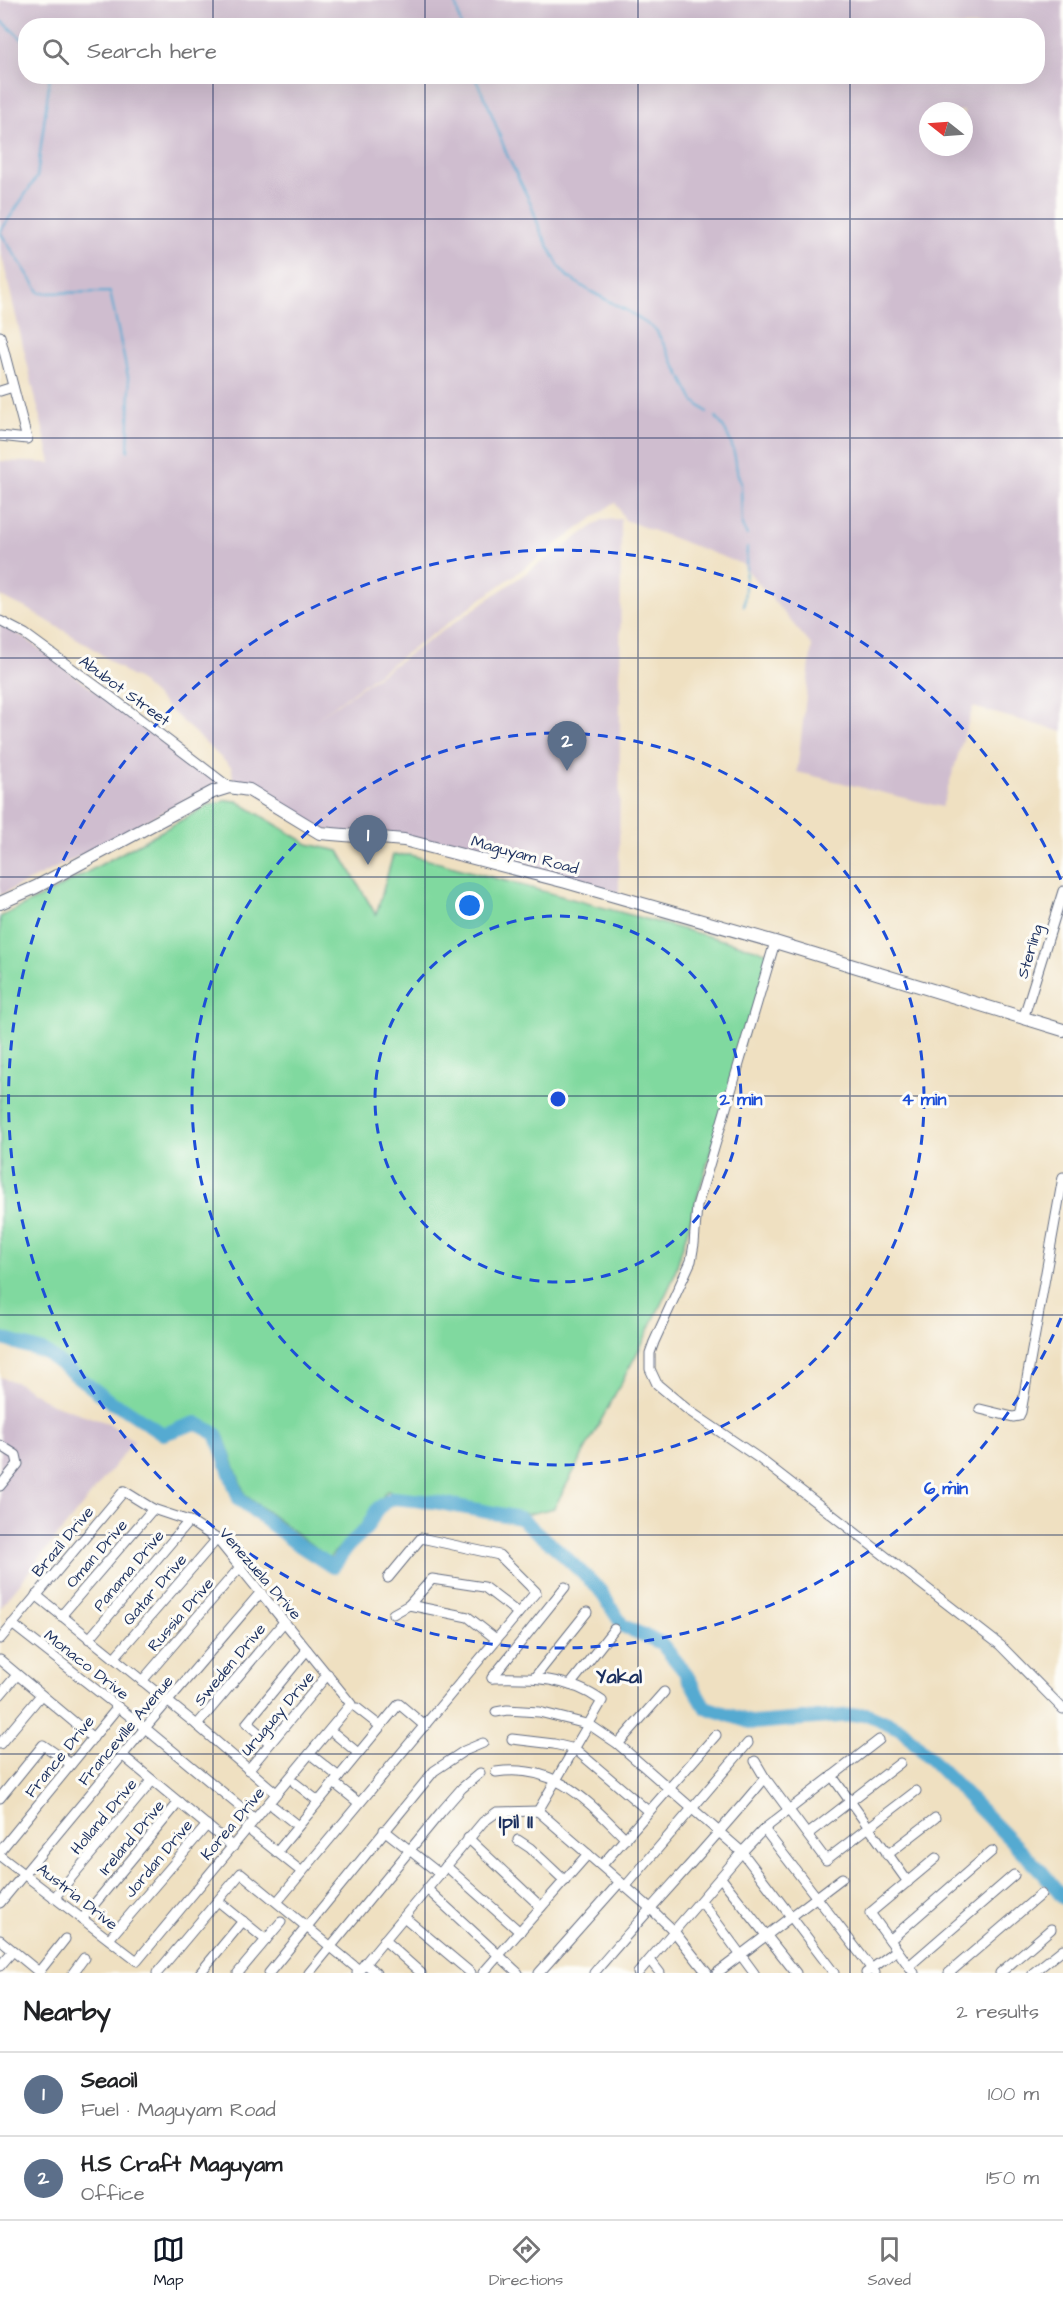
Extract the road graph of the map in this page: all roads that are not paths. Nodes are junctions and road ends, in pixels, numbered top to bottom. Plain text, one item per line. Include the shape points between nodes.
1 (0, 336) edge
2 (3, 362) edge
3 (13, 387) junction
4 (0, 391) edge
5 (0, 436) edge
6 (0, 621) edge
7 (229, 787) junction
8 (1063, 891) edge
9 (0, 903) edge
10 (775, 942) junction
11 (1023, 1019) junction
12 (1063, 1030) edge
13 (1063, 1177) edge
14 (980, 1410) dead end
15 (0, 1445) edge
16 (0, 1486) edge
17 (124, 1491) joint
18 (153, 1509) junction
19 (189, 1521) junction
20 (217, 1539) junction
21 (240, 1566) junction
22 (388, 1578) dead end
23 (565, 1587) dead end
24 (261, 1592) junction
25 (36, 1595) junction
26 (409, 1605) junction
27 (587, 1612) dead end
28 (518, 1613) junction
29 (393, 1614) dead end
30 (62, 1616) junction
31 (284, 1622) junction
32 (12, 1624) junction
33 (614, 1629) dead end
34 (0, 1639) edge
35 (89, 1639) junction
36 (496, 1639) junction
37 (306, 1650) junction
38 (114, 1658) junction
39 (0, 1660) edge
40 (328, 1674) junction
41 (17, 1675) junction
42 (535, 1677) junction
43 (142, 1681) junction
44 (570, 1685) junction
45 (664, 1692) dead end
46 (0, 1695) edge
47 (41, 1695) junction
48 (167, 1702) junction
49 (354, 1706) junction
50 (118, 1707) junction
51 (1063, 1708) edge
52 (496, 1712) dead end
53 (197, 1725) junction
54 (590, 1725) junction
55 (380, 1726) junction
56 (425, 1726) junction
57 (145, 1728) junction
58 (335, 1734) dead end
59 (716, 1735) dead end
60 (93, 1738) junction
61 (512, 1739) dead end
62 (879, 1740) dead end
63 (270, 1743) junction
64 (483, 1743) dead end
65 (748, 1743) dead end
66 (0, 1744) edge
67 (618, 1744) junction
68 (575, 1749) junction
69 (358, 1753) junction
70 (122, 1755) junction
71 (315, 1758) dead end
72 (755, 1761) dead end
73 (900, 1763) dead end
74 (71, 1764) junction
75 (248, 1770) junction
76 (496, 1772) dead end
77 (480, 1773) dead end
78 (832, 1776) junction
79 (765, 1778) junction
80 (557, 1779) junction
81 (336, 1780) junction
82 (152, 1781) junction
83 (295, 1782) dead end
84 (669, 1787) junction
85 (916, 1791) dead end
86 (276, 1793) junction
87 (0, 1798) edge
88 (318, 1801) junction
89 (850, 1801) junction
90 (179, 1802) junction
91 (359, 1803) junction
92 (274, 1808) dead end
93 (693, 1809) junction
94 (789, 1809) junction
95 (538, 1811) junction
96 (648, 1811) junction
97 (935, 1818) dead end
98 (255, 1819) junction
99 (207, 1824) junction
100 (298, 1826) junction
101 (764, 1829) junction
102 (384, 1830) junction
103 (869, 1830) junction
104 (253, 1833) dead end
105 (720, 1833) junction
106 (807, 1834) junction
107 (468, 1838) junction
108 (626, 1839) junction
109 (518, 1840) dead end
110 (232, 1846) junction
111 (411, 1850) junction
112 (0, 1851) edge
113 (992, 1851) dead end
114 (277, 1852) junction
115 (742, 1852) junction
116 (588, 1854) junction
117 (887, 1855) junction
118 (0, 1856) edge
119 (936, 1858) dead end
120 (602, 1865) junction
121 (443, 1870) junction
122 (302, 1872) junction
123 (25, 1874) junction
124 (1014, 1875) dead end
125 (721, 1878) junction
126 (842, 1878) dead end
127 (565, 1881) junction
128 (908, 1882) junction
129 (622, 1884) junction
130 (427, 1889) junction
131 (1041, 1894) dead end
132 (54, 1898) junction
133 (816, 1898) junction
134 (218, 1901) junction
135 (701, 1901) junction
136 (277, 1902) junction
137 (0, 1904) edge
138 (541, 1907) junction
139 (650, 1908) junction
140 (791, 1916) junction
141 (404, 1917) junction
142 (82, 1919) junction
143 (243, 1921) junction
144 (281, 1922) dead end
145 (307, 1927) junction
146 (1051, 1929) dead end
147 (673, 1930) junction
148 (520, 1932) junction
149 (765, 1935) junction
150 (65, 1939) dead end
151 (109, 1939) junction
152 (0, 1940) edge
153 (266, 1940) junction
154 (384, 1940) junction
155 (890, 1940) junction
156 (331, 1947) junction
157 (1063, 1949) edge
158 (897, 1950) junction
159 (13, 1951) junction
160 (741, 1955) junction
161 (498, 1956) junction
162 (84, 1958) dead end
163 (650, 1960) junction
164 (137, 1961) joint
165 (0, 1966) edge
166 (361, 1969) edge
167 (912, 1969) edge
168 (791, 1971) edge
169 (871, 1972) edge
170 (39, 1973) edge
171 (73, 1973) edge
172 (157, 1973) edge
173 (200, 1973) edge
174 (238, 1973) edge
175 (269, 1973) edge
176 (309, 1973) edge
177 (376, 1973) edge
178 (422, 1973) edge
179 (471, 1973) edge
180 (483, 1973) edge
181 (518, 1973) edge
182 (539, 1973) edge
183 (594, 1973) edge
184 (638, 1973) edge
185 (660, 1973) edge
186 (707, 1973) edge
187 (717, 1973) edge
188 (754, 1973) edge
189 (834, 1973) edge
190 (949, 1973) edge
191 (1000, 1973) edge
192 (1033, 1973) edge

1 - 2 street
2 - 3 street
3 - 4 street
3 - 5 street via 27,439
6 - 7 street, Abubot Street via 25,634
7 - 9 main road
7 - 10 main road, Maguyam Road via 256,793 320,833 404,840
8 - 11 street, Sterling
10 - 11 main road, Maguyam Road
10 - 51 street via 697,1206 691,1262 654,1342 651,1369 657,1384 688,1410 760,1459 1000,1645
11 - 12 main road, Maguyam Road
13 - 14 street via 1021,1412 1013,1417
15 - 16 street via 16,1455 18,1464
17 - 18 street, Venezuela Drive
17 - 25 street, Brazil Drive
18 - 19 street, Venezuela Drive
18 - 30 street, Oman Drive
19 - 20 street, Venezuela Drive
19 - 35 street, Panama Drive
20 - 21 street, Venezuela Drive
20 - 38 street, Qatar Drive
21 - 24 street, Venezuela Drive
21 - 43 street, Russia Drive
22 - 28 street via 421,1538 499,1555 536,1592
23 - 42 street via 492,1678
24 - 31 street, Venezuela Drive
24 - 48 street, Franceville Avenue
25 - 30 street
25 - 32 street, Brazil Drive
26 - 28 street via 432,1579 484,1587
26 - 29 street
26 - 36 street via 468,1617
27 - 42 street
28 - 36 street
30 - 35 street
31 - 37 street, Venezuela Drive
31 - 53 street, Sweden Drive
32 - 34 street, Brazil Drive
32 - 50 street, Monaco Drive
33 - 44 street
35 - 38 street
36 - 56 street
37 - 40 street, Venezuela Drive
37 - 63 street via 247,1723
38 - 43 street
39 - 41 street
40 - 49 street, Venezuela Drive
40 - 63 street, Uruguay Drive
41 - 46 street
41 - 47 street
42 - 44 street
43 - 48 street
44 - 54 street via 588,1690 602,1701
45 - 67 street
47 - 60 street
47 - 66 street
48 - 53 street
48 - 57 street, Franceville Avenue
49 - 55 street, Venezuela Drive
49 - 86 street, Korea Drive
50 - 57 street, Monaco Drive
50 - 60 street, France Drive
52 - 54 street via 539,1712
53 - 75 street
54 - 67 street
54 - 68 street
55 - 56 street via 399,1704
55 - 69 street
56 - 91 street
57 - 70 street, Franceville Avenue
57 - 98 street, Monaco Drive
58 - 69 street
59 - 84 street
60 - 74 street, France Drive
61 - 68 street
62 - 78 street
63 - 75 street, Uruguay Drive
64 - 102 street via 434,1771
65 - 93 street
67 - 84 street
68 - 80 street
68 - 96 street
69 - 81 street
70 - 82 street
70 - 123 street, Franceville Avenue
71 - 81 street
72 - 79 street
73 - 89 street
74 - 87 street via 43,1745
74 - 112 street, France Drive
75 - 86 street
76 - 80 street via 515,1769
77 - 111 street via 462,1788
78 - 89 street
78 - 94 street
79 - 94 street
79 - 105 street
80 - 95 street
80 - 108 street
81 - 88 street
81 - 91 street
82 - 90 street
82 - 132 street, Holland Drive
83 - 88 street
84 - 93 street
84 - 96 street
85 - 103 street
86 - 98 street, Korea Drive
88 - 100 street
89 - 103 street
89 - 106 street
90 - 99 street
90 - 142 street, Ireland Drive
91 - 122 street
92 - 100 street
93 - 105 street
93 - 129 street
94 - 101 street
94 - 106 street
95 - 107 street via 497,1812
95 - 116 street
96 - 108 street
97 - 117 street
98 - 110 street, Korea Drive
99 - 110 street
99 - 151 street, Jordan Drive
100 - 114 street
101 - 115 street
101 - 133 street
102 - 111 street
102 - 145 street
103 - 106 street via 826,1860
103 - 117 street
104 - 114 street
105 - 115 street
105 - 139 street
107 - 121 street
107 - 138 street
108 - 120 street
109 - 127 street
110 - 164 street, Korea Drive
111 - 121 street
111 - 156 street
113 - 155 street
114 - 122 street
115 - 125 street
115 - 140 street
116 - 120 street
116 - 127 street
117 - 128 street
118 - 123 street, Austria Drive
119 - 128 street
120 - 129 street
121 - 130 street
121 - 148 street
122 - 136 street
123 - 132 street, Austria Drive
123 - 137 street, Franceville Avenue
124 - 167 street
125 - 135 street
125 - 149 street
126 - 133 street
127 - 138 street
128 - 155 street via 870,1913
129 - 139 street
129 - 182 street
130 - 141 street
130 - 161 street
131 - 190 street
132 - 142 street, Austria Drive
133 - 140 street
133 - 169 street
134 - 136 street via 241,1873
134 - 143 street
134 - 172 street
135 - 147 street
135 - 160 street
136 - 145 street
138 - 148 street
139 - 147 street
139 - 183 street
140 - 149 street
140 - 189 street
141 - 154 street
141 - 179 street
142 - 151 street, Austria Drive
143 - 153 street
143 - 173 street
144 - 153 street
145 - 156 street
145 - 175 street
146 - 191 street
147 - 163 street
147 - 186 street
148 - 161 street
149 - 160 street
149 - 168 street
150 - 170 street
151 - 164 street, Austria Drive
152 - 159 street
153 - 174 street
154 - 166 street
154 - 178 street
155 - 158 street
156 - 166 street
156 - 176 street
157 - 192 street
158 - 167 street
158 - 169 street
159 - 165 street
159 - 170 street
160 - 187 street
160 - 188 street
161 - 180 street
161 - 181 street
162 - 171 street
163 - 184 street
163 - 185 street
166 - 177 street

